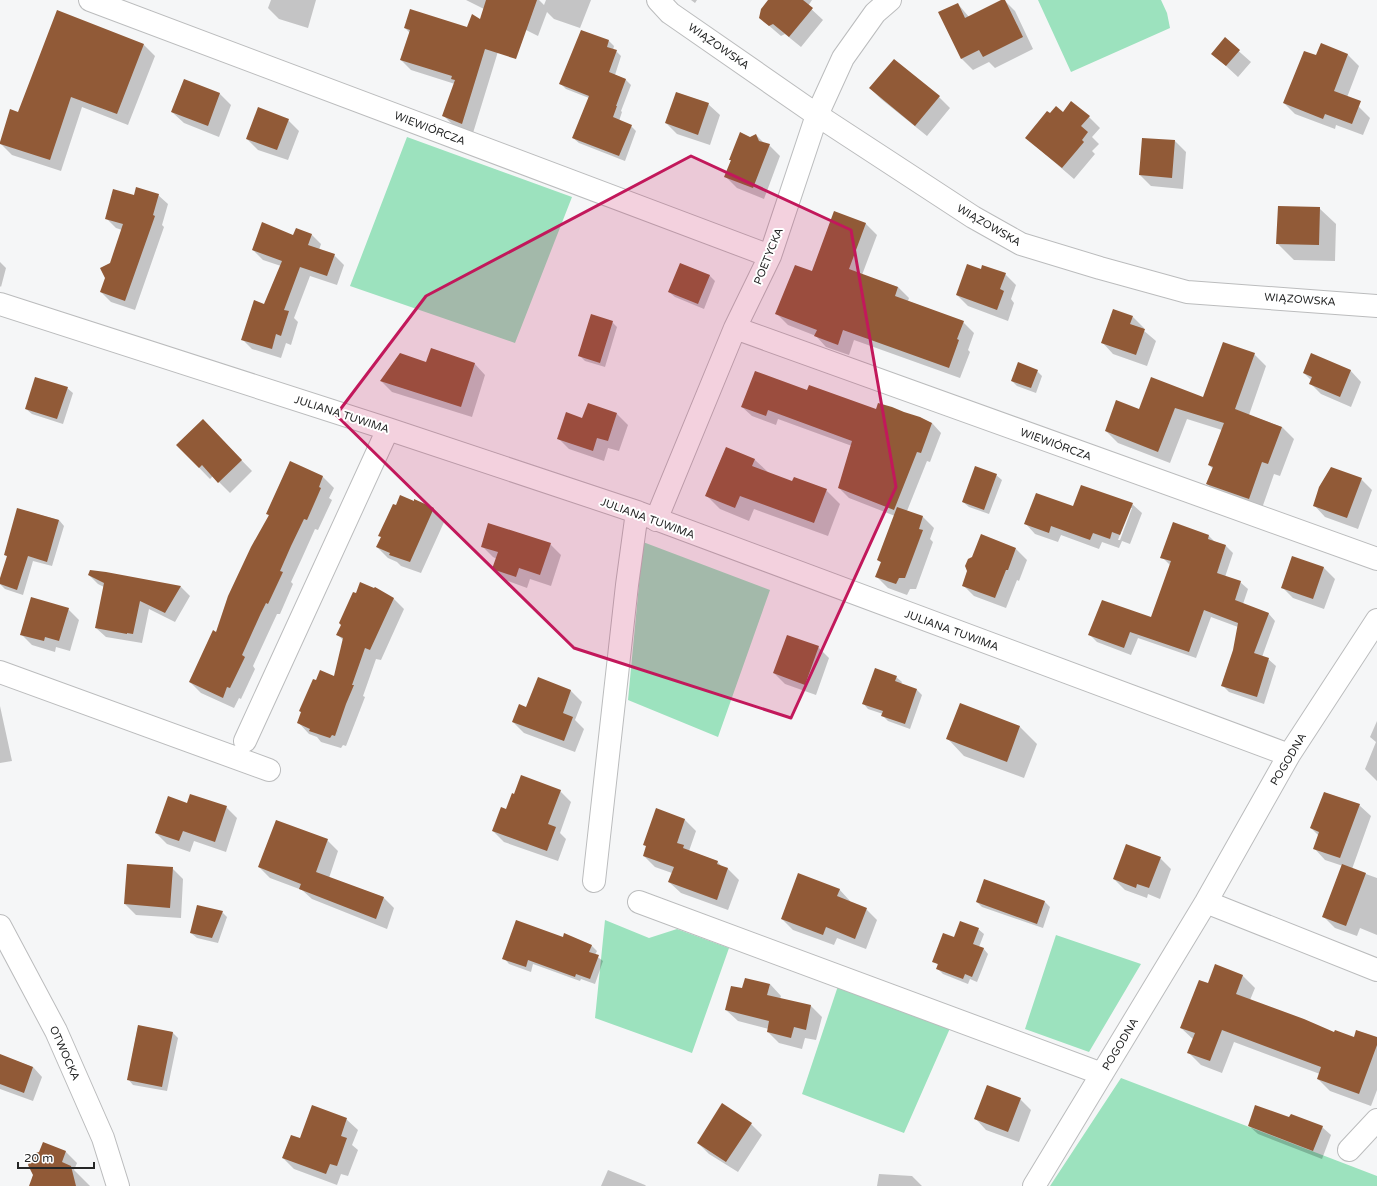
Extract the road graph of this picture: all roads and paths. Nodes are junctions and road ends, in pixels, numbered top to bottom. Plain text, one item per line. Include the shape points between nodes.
1 (90, 0) edge
2 (658, 0) edge
3 (890, 0) edge
4 (818, 115) junction
5 (770, 256) junction
6 (0, 304) edge
7 (1377, 306) edge
8 (735, 328) junction
9 (388, 428) junction
10 (637, 512) junction
11 (656, 520) junction
12 (1377, 559) edge
13 (1377, 620) edge
14 (1370, 644) edge
15 (0, 672) edge
16 (245, 741) dead end
17 (1289, 756) junction
18 (269, 770) dead end
19 (594, 881) dead end
20 (640, 902) dead end
21 (1206, 902) junction
22 (0, 926) edge
23 (1377, 970) edge
24 (1102, 1074) junction
25 (1377, 1120) edge
26 (1349, 1150) dead end
27 (118, 1186) edge
28 (1034, 1186) edge

1 - 5 street, WIEWIÓRCZA
2 - 4 street, WIĄZOWSKA via 670,12
3 - 4 street, POETYCKA via 874,13 842,58
4 - 5 street, POETYCKA
4 - 7 street, WIĄZOWSKA via 972,217 1021,244 1187,292
5 - 8 street, POETYCKA
6 - 9 street, JULIANA TUWIMA
8 - 11 street, POETYCKA
8 - 12 street, WIEWIÓRCZA
9 - 10 street, JULIANA TUWIMA
9 - 16 street
10 - 11 street, JULIANA TUWIMA
10 - 19 street via 626,585
11 - 17 street, JULIANA TUWIMA
13 - 14 street, POGODNA
14 - 17 street, POGODNA
15 - 18 street
17 - 21 street, POGODNA
20 - 24 street
21 - 23 street
21 - 24 street, POGODNA
22 - 27 street, OTWOCKA via 56,1031 103,1138
24 - 28 street, POGODNA
25 - 26 street

